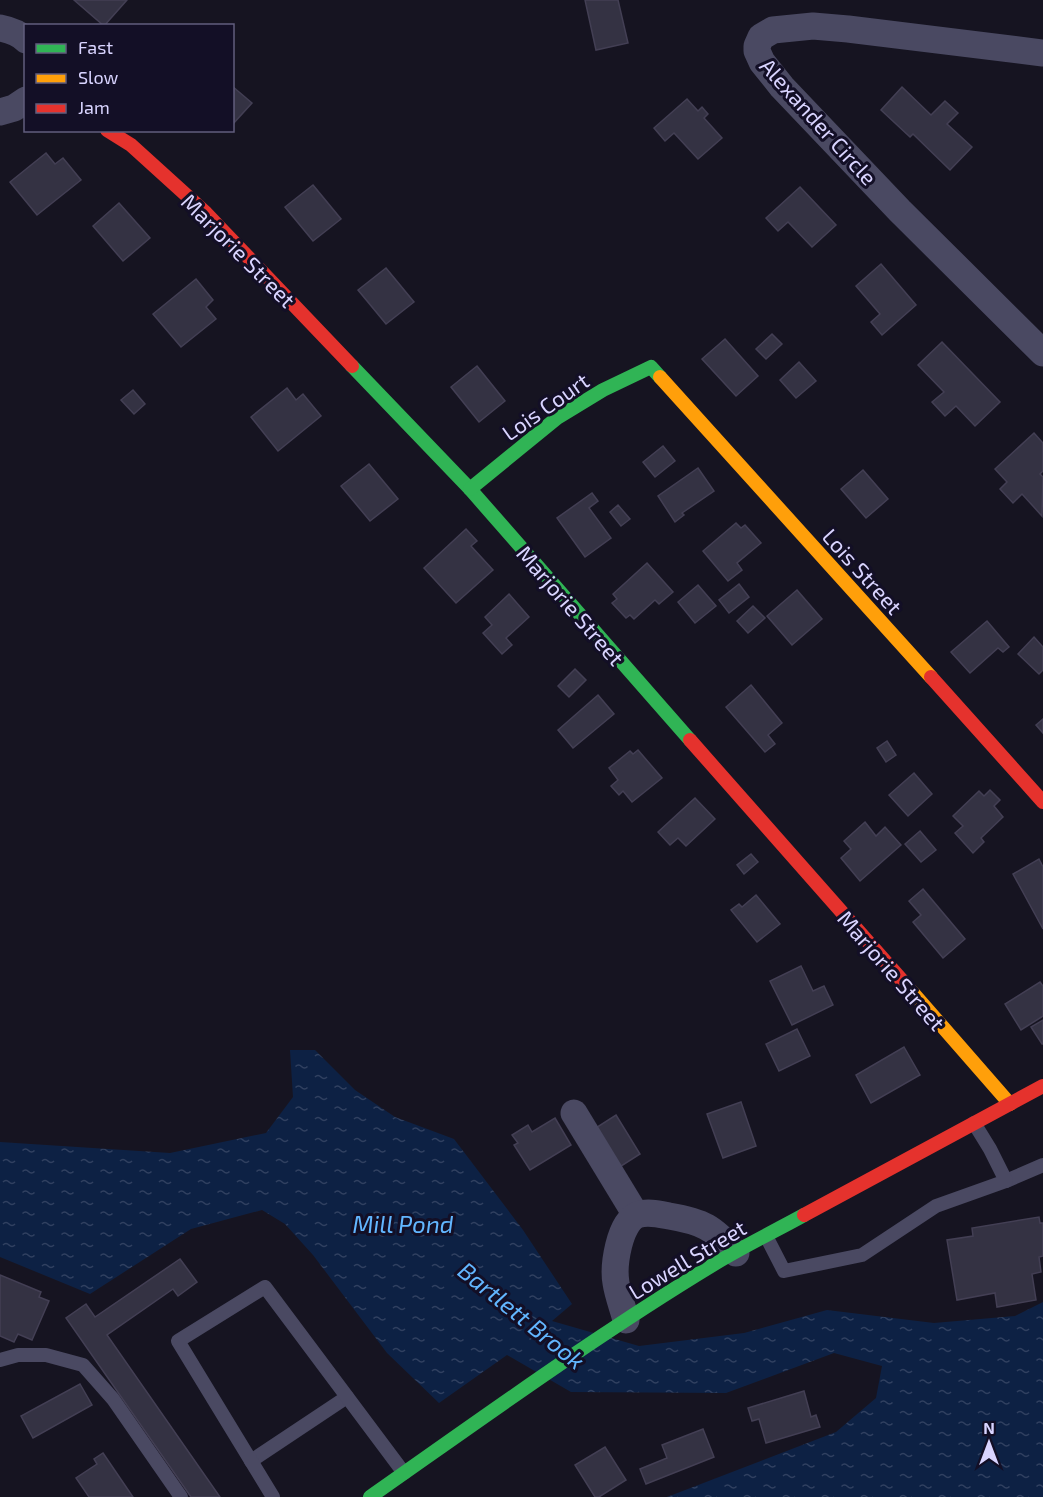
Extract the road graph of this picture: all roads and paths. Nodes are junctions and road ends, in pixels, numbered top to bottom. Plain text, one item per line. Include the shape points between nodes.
1 (0, 28) edge
2 (24, 38) edge
3 (1043, 53) edge
4 (24, 101) edge
5 (0, 112) edge
6 (110, 132) edge
7 (1043, 353) edge
8 (651, 367) joint
9 (470, 489) junction
10 (1043, 802) edge
11 (1043, 1086) edge
12 (1010, 1104) junction
13 (574, 1113) dead end
14 (974, 1123) junction
15 (1043, 1165) edge
16 (1006, 1181) junction
17 (636, 1215) junction
18 (766, 1236) junction
19 (736, 1252) junction
20 (618, 1325) junction
21 (0, 1360) edge
22 (347, 1397) junction
23 (252, 1461) junction
24 (404, 1473) junction
25 (181, 1497) edge
26 (273, 1497) edge
27 (370, 1497) edge

1 - 2 street
3 - 7 street, Alexander Circle via 813,26 773,30 761,37 757,46 762,62 782,87
4 - 5 street
6 - 9 street, Marjorie Street via 131,145 206,213
8 - 9 street, Lois Court via 557,418
8 - 10 street, Lois Street
9 - 12 street, Marjorie Street
11 - 12 street, Lowell Street
12 - 14 street, Lowell Street
13 - 17 street
14 - 16 lane
14 - 18 street, Lowell Street
15 - 16 lane
16 - 18 lane via 936,1206 862,1255 784,1271
17 - 19 street via 652,1213 707,1225
17 - 20 street via 627,1223 615,1266
18 - 19 street, Lowell Street
19 - 20 street, Lowell Street
20 - 24 street, Lowell Street
21 - 25 lane via 18,1355 46,1355 83,1365 113,1399
22 - 23 lane
22 - 23 lane via 265,1287 178,1341
22 - 24 lane
23 - 26 lane
24 - 27 street, Lowell Street

